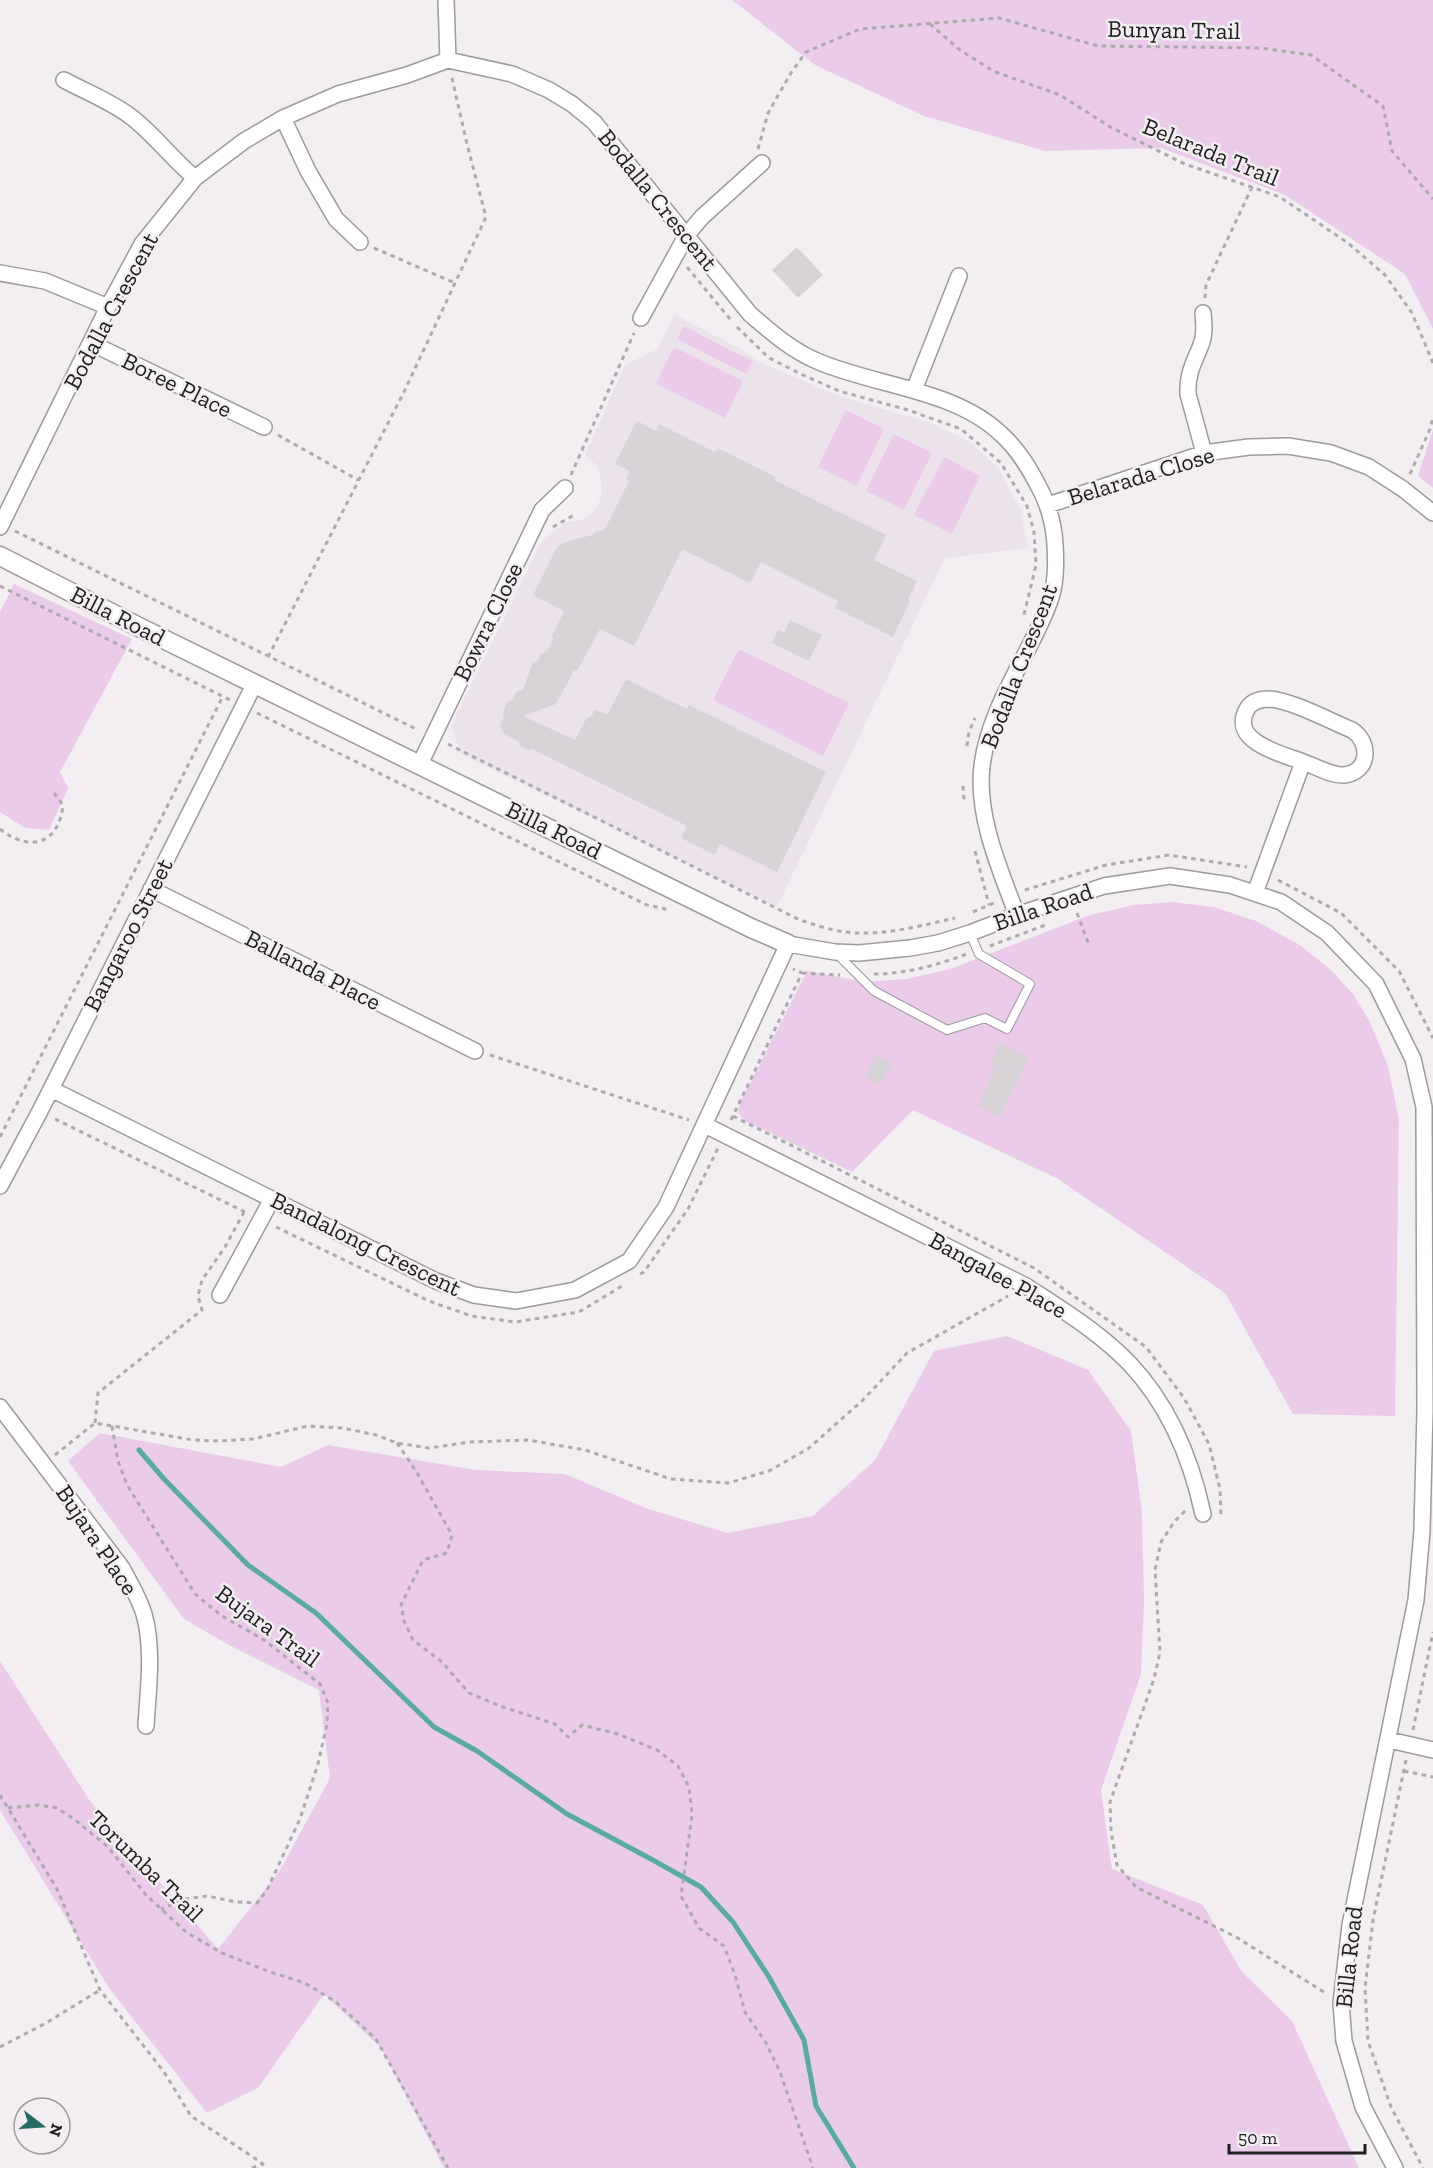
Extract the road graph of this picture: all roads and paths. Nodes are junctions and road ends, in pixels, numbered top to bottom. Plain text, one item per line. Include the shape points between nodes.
1 (446, 0) edge
2 (930, 24) junction
3 (448, 60) junction
4 (64, 80) dead end
5 (283, 118) junction
6 (759, 165) joint
7 (195, 178) junction
8 (1252, 187) junction
9 (1433, 199) edge
10 (686, 236) junction
11 (360, 242) joint
12 (676, 254) junction
13 (0, 273) edge
14 (959, 276) dead end
15 (455, 283) junction
16 (108, 307) junction
17 (1203, 313) joint
18 (641, 318) joint
19 (91, 343) junction
20 (1433, 363) edge
21 (914, 390) junction
22 (1433, 417) edge
23 (264, 427) joint
24 (1204, 453) junction
25 (358, 480) junction
26 (565, 488) joint
27 (1403, 489) junction
28 (1048, 505) junction
29 (1433, 513) edge
30 (1, 526) edge
31 (0, 556) edge
32 (0, 586) edge
33 (1020, 625) dead end
34 (268, 657) junction
35 (255, 683) junction
36 (223, 696) junction
37 (243, 706) junction
38 (979, 710) dead end
39 (433, 737) junction
40 (966, 754) dead end
41 (1304, 762) junction
42 (420, 764) junction
43 (963, 783) dead end
44 (54, 793) dead end
45 (965, 804) dead end
46 (0, 829) edge
47 (974, 850) dead end
48 (1263, 873) junction
49 (151, 889) junction
50 (1255, 893) junction
51 (1009, 895) junction
52 (990, 905) junction
53 (678, 914) dead end
54 (970, 914) dead end
55 (1017, 915) junction
56 (960, 918) dead end
57 (970, 933) junction
58 (788, 944) junction
59 (835, 952) junction
60 (778, 963) junction
61 (1433, 1038) edge
62 (475, 1051) joint
63 (51, 1089) junction
64 (40, 1111) junction
65 (705, 1125) junction
66 (724, 1135) junction
67 (0, 1137) edge
68 (0, 1186) edge
69 (272, 1199) junction
70 (244, 1212) junction
71 (261, 1220) junction
72 (635, 1278) dead end
73 (1429, 1282) edge
74 (625, 1283) dead end
75 (1026, 1286) junction
76 (220, 1294) dead end
77 (0, 1407) edge
78 (95, 1424) junction
79 (112, 1426) junction
80 (397, 1443) junction
81 (44, 1463) junction
82 (1199, 1497) junction
83 (1203, 1514) dead end
84 (1433, 1632) edge
85 (146, 1726) dead end
86 (1389, 1740) junction
87 (1410, 1745) junction
88 (1433, 1750) edge
89 (1404, 1771) junction
90 (1433, 1777) edge
91 (0, 1795) edge
92 (8, 1808) junction
93 (161, 1909) junction
94 (100, 1990) junction
95 (1341, 2002) junction
96 (0, 2047) edge
97 (262, 2163) junction
98 (252, 2168) edge
99 (265, 2168) edge
100 (448, 2168) edge
101 (813, 2168) edge
102 (1395, 2168) edge
103 (1423, 2168) edge

1 - 3 street
2 - 6 path, Bunyan Trail via 860,29 806,52 790,72 768,113 757,152
2 - 8 path, Belarada Trail via 993,71 1060,95 1112,128 1185,164
2 - 9 path, Bunyan Trail via 999,18 1098,46 1261,48 1311,55 1383,106 1392,151
3 - 5 street, Bodalla Crescent via 338,94
3 - 10 street, Bodalla Crescent via 512,74 572,104 594,122
3 - 15 path via 486,217
4 - 7 street via 132,117
5 - 7 street, Bodalla Crescent
5 - 11 street via 336,219
6 - 10 street
7 - 16 street, Bodalla Crescent via 142,244
8 - 17 path via 1206,285
8 - 20 path, Belarada Trail via 1280,196 1348,243 1385,275 1412,313
10 - 12 street
10 - 21 street, Bodalla Crescent via 750,314 780,340 821,363
11 - 15 path
12 - 18 street
12 - 33 path via 737,327 769,358 839,391 961,429 1001,463 1027,506 1034,532 1036,565
13 - 16 street via 45,280
14 - 21 street
15 - 25 path
16 - 19 street, Bodalla Crescent
17 - 24 street via 1202,341 1188,378 1188,394
18 - 26 path
19 - 23 street, Boree Place
19 - 30 street, Bodalla Crescent
21 - 28 street, Bodalla Crescent via 972,412 999,432 1031,471
22 - 27 path
23 - 25 path
24 - 27 street, Belarada Close via 1288,446 1331,453 1369,467
24 - 28 street, Belarada Close
25 - 34 path
26 - 39 street, Bowra Close via 542,510
27 - 29 street, Belarada Close
28 - 51 street, Bodalla Crescent via 1056,565 1053,589 987,737 982,767 981,792 994,854
30 - 34 path
31 - 35 street, Billa Road
32 - 36 path
34 - 39 path
35 - 37 street, Bangaroo Street
35 - 42 street, Billa Road
36 - 37 path
36 - 67 path
37 - 49 street, Bangaroo Street
37 - 53 path via 647,905
38 - 40 path via 969,732
39 - 42 street, Bowra Close
39 - 56 path via 800,920 858,933
41 - 41 street via 1254,740 1245,731 1242,720 1247,707 1269,699 1285,702 1352,730 1365,745 1362,766 1353,772 1342,775
41 - 48 street
42 - 58 street, Billa Road
43 - 45 path
44 - 46 path via 63,805 62,821 53,835 38,842 20,841
47 - 52 path
48 - 50 street
48 - 51 path via 1245,866 1169,855 1106,865
48 - 61 path via 1341,913 1399,971
49 - 62 street, Ballanda Place
49 - 63 street, Bangaroo Street
50 - 55 street, Billa Road via 1170,876 1104,886
50 - 73 street, Billa Road via 1281,903 1327,933 1376,984 1413,1059 1424,1107
51 - 52 path
51 - 55 street, Bodalla Crescent
52 - 54 path
55 - 57 street, Billa Road
57 - 59 street, Billa Road via 910,948
57 - 59 lane via 979,954 1030,984 1006,1029 985,1018 946,1030 874,991
58 - 59 street, Billa Road
58 - 60 street, Bandalong Crescent
60 - 65 street, Bandalong Crescent
60 - 66 path via 802,973
62 - 65 path
63 - 64 street, Bangaroo Street
63 - 69 street, Bandalong Crescent
64 - 68 street, Bangaroo Street
64 - 70 path
65 - 66 street, Bangalee Place
65 - 69 street, Bandalong Crescent via 666,1207 629,1261 575,1290 516,1301 474,1295 436,1281
66 - 72 path via 688,1209 644,1272
66 - 75 street, Bangalee Place
69 - 71 street
70 - 71 path
70 - 78 path via 202,1280 198,1296 202,1310 98,1394
71 - 74 path via 429,1301 471,1316 515,1322 579,1312
71 - 76 street
73 - 86 street, Billa Road via 1422,1531 1416,1600
75 - 80 path via 907,1353 863,1400 809,1448 769,1471 728,1483 671,1479 585,1450 528,1440 429,1448
75 - 82 street, Bangalee Place via 1075,1317 1129,1363 1166,1412 1189,1458
77 - 81 street, Bujara Place
78 - 79 path
78 - 81 path
79 - 80 path via 218,1442 253,1439 308,1426 343,1428
79 - 93 path, Bujara Trail via 127,1485 195,1594 320,1684 328,1703 318,1764 300,1819 257,1903 207,1896 185,1899
80 - 101 path via 452,1535 447,1552 423,1560 401,1605 413,1640 442,1662 469,1693 555,1724 568,1737 582,1725 618,1734 657,1750 678,1766 689,1787 692,1815 681,1896 699,1928 724,1946 744,2012 780,2072
81 - 85 street, Bujara Place via 122,1568 136,1593 148,1635
82 - 83 street, Bangalee Place
82 - 95 path via 1161,1542 1155,1570 1160,1652 1110,1802 1118,1865 1136,1887 1236,1937
84 - 87 path
86 - 87 street
86 - 95 street, Billa Road via 1350,1925
87 - 88 street
87 - 89 path
89 - 90 path
89 - 103 path via 1374,1920 1365,1988 1368,2042 1391,2107
91 - 92 path
92 - 93 path, Torumba Trail via 57,1808 74,1819 108,1847
92 - 94 path via 57,1889
93 - 100 path, Torumba Trail via 186,1932 222,1953 305,1983 336,2002 376,2039
94 - 96 path
94 - 97 path via 164,2072 191,2116
95 - 102 street, Billa Road via 1344,2041 1363,2107
97 - 98 path
97 - 99 path

